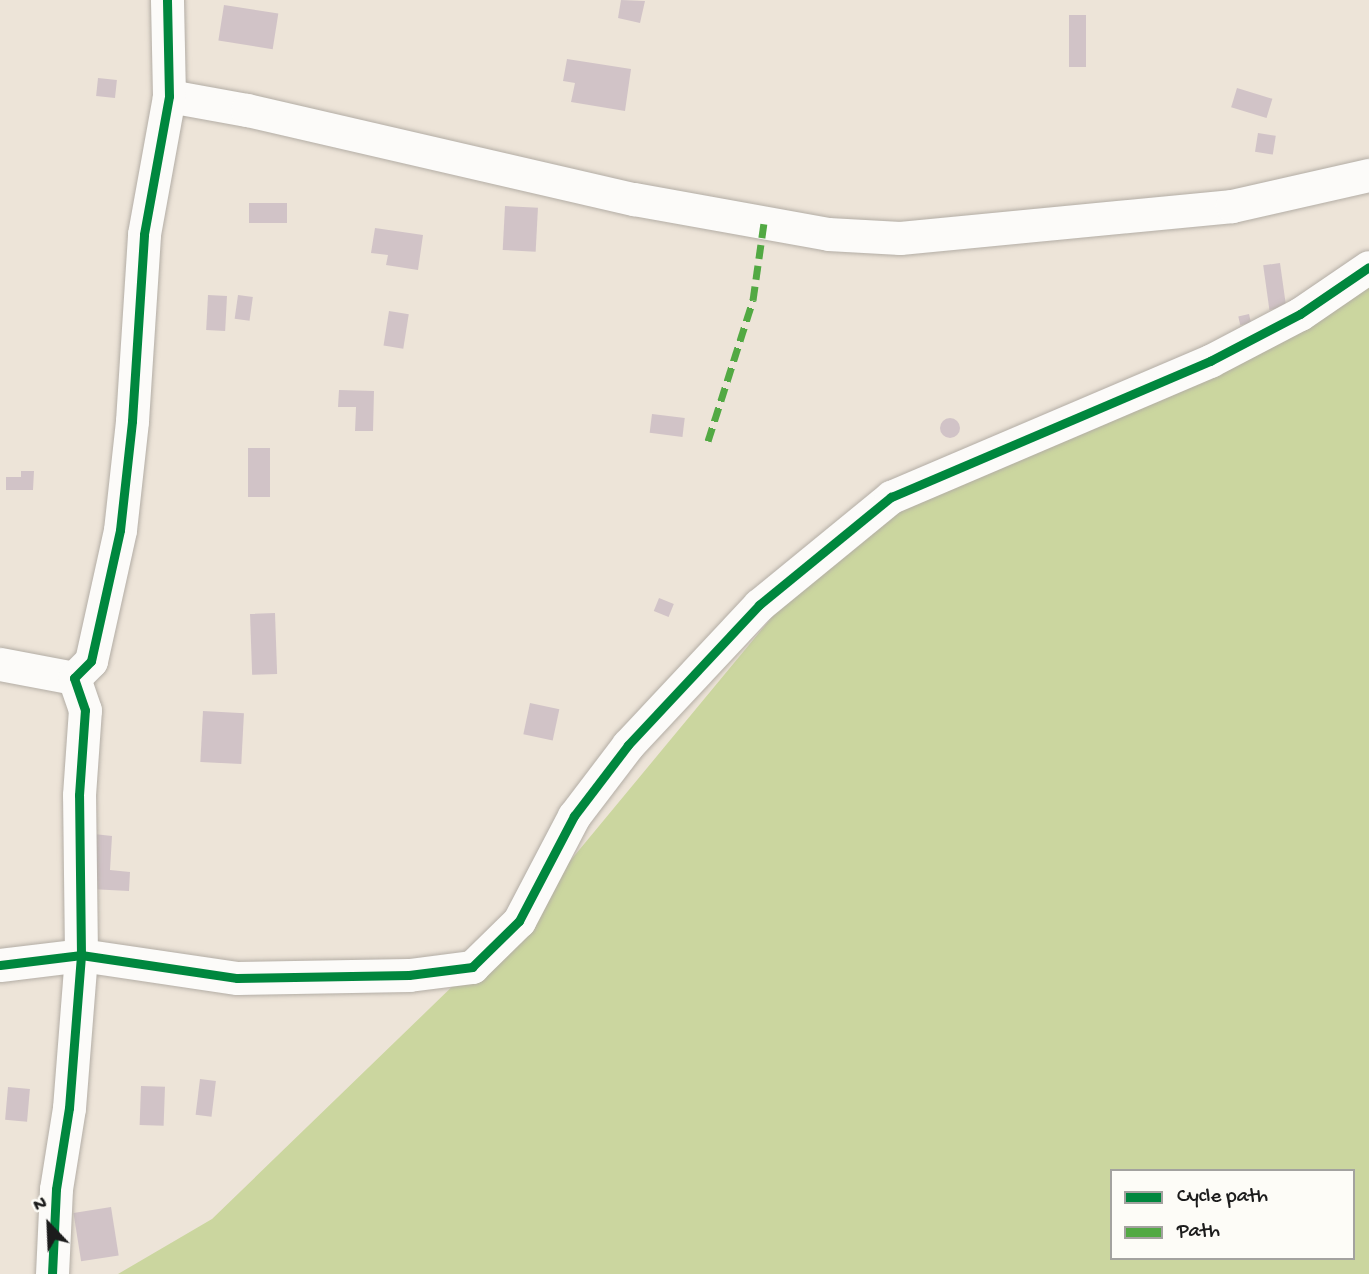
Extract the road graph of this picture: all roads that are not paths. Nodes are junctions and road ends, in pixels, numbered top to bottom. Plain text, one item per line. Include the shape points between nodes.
1 (167, 0) edge
2 (169, 96) junction
3 (1369, 175) edge
4 (1369, 267) edge
5 (0, 664) edge
6 (74, 678) junction
7 (81, 955) junction
8 (0, 965) edge
9 (52, 1274) edge

1 - 2 street
2 - 3 street via 634,199 828,234 900,238 1231,206
2 - 6 street via 144,234 120,530 91,661
4 - 7 street via 1300,314 1210,361 891,497 758,605 628,745 574,816 519,920 472,967 409,975 226,977
5 - 6 street
6 - 7 street via 85,710 79,795
7 - 8 street
7 - 9 street via 69,1108 57,1179

